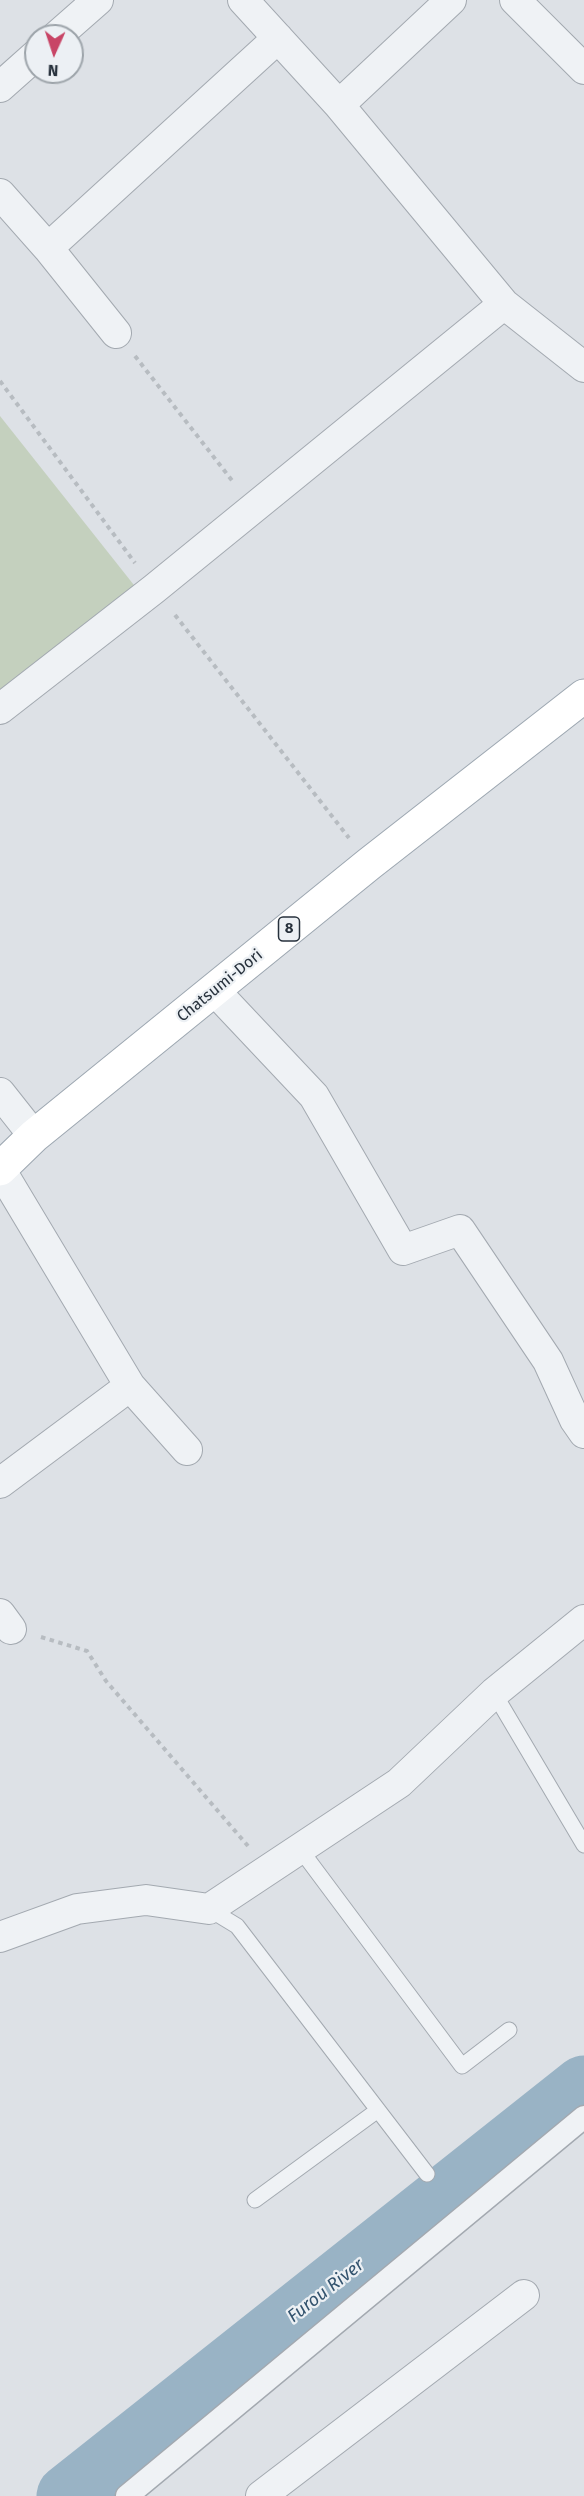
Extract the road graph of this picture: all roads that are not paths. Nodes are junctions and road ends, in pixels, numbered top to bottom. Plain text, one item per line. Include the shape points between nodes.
1 (98, 0) edge
2 (243, 0) edge
3 (452, 0) edge
4 (515, 0) edge
5 (71, 24) edge
6 (278, 38) junction
7 (24, 66) edge
8 (584, 69) edge
9 (0, 87) edge
10 (339, 105) junction
11 (0, 194) edge
12 (48, 248) junction
13 (504, 304) junction
14 (116, 333) road end
15 (584, 367) edge
16 (584, 696) edge
17 (0, 709) edge
18 (214, 991) junction
19 (0, 1093) edge
20 (34, 1136) junction
21 (0, 1169) edge
22 (130, 1386) junction
23 (581, 1422) edge
24 (187, 1449) dead end
25 (0, 1483) edge
26 (584, 1620) edge
27 (494, 1694) junction
28 (584, 1845) edge
29 (300, 1849) junction
30 (209, 1909) junction
31 (0, 1937) edge
32 (509, 2030) dead end
33 (378, 2110) junction
34 (584, 2117) edge
35 (427, 2174) dead end
36 (255, 2200) dead end
37 (524, 2295) dead end
38 (127, 2496) edge
39 (261, 2496) edge

1 - 5 street
2 - 6 street
3 - 10 street
4 - 8 street
6 - 10 street
6 - 12 street
7 - 9 street
10 - 13 street
11 - 12 street
12 - 14 street
13 - 15 street
13 - 17 street
16 - 18 main road, Chatsumi-Dori / 8
18 - 20 main road, Chatsumi-Dori / 8
18 - 23 street via 314,1096 403,1250 460,1230 548,1361
19 - 20 street
20 - 21 main road, Chatsumi-Dori / 8
21 - 22 street
22 - 24 street
22 - 25 street
26 - 27 street
27 - 28 lane
27 - 29 street via 399,1783
29 - 30 street
29 - 32 lane via 462,2066
30 - 31 street via 146,1900 77,1909
30 - 33 lane via 237,1926
33 - 35 lane
33 - 36 lane
34 - 38 street
37 - 39 street

